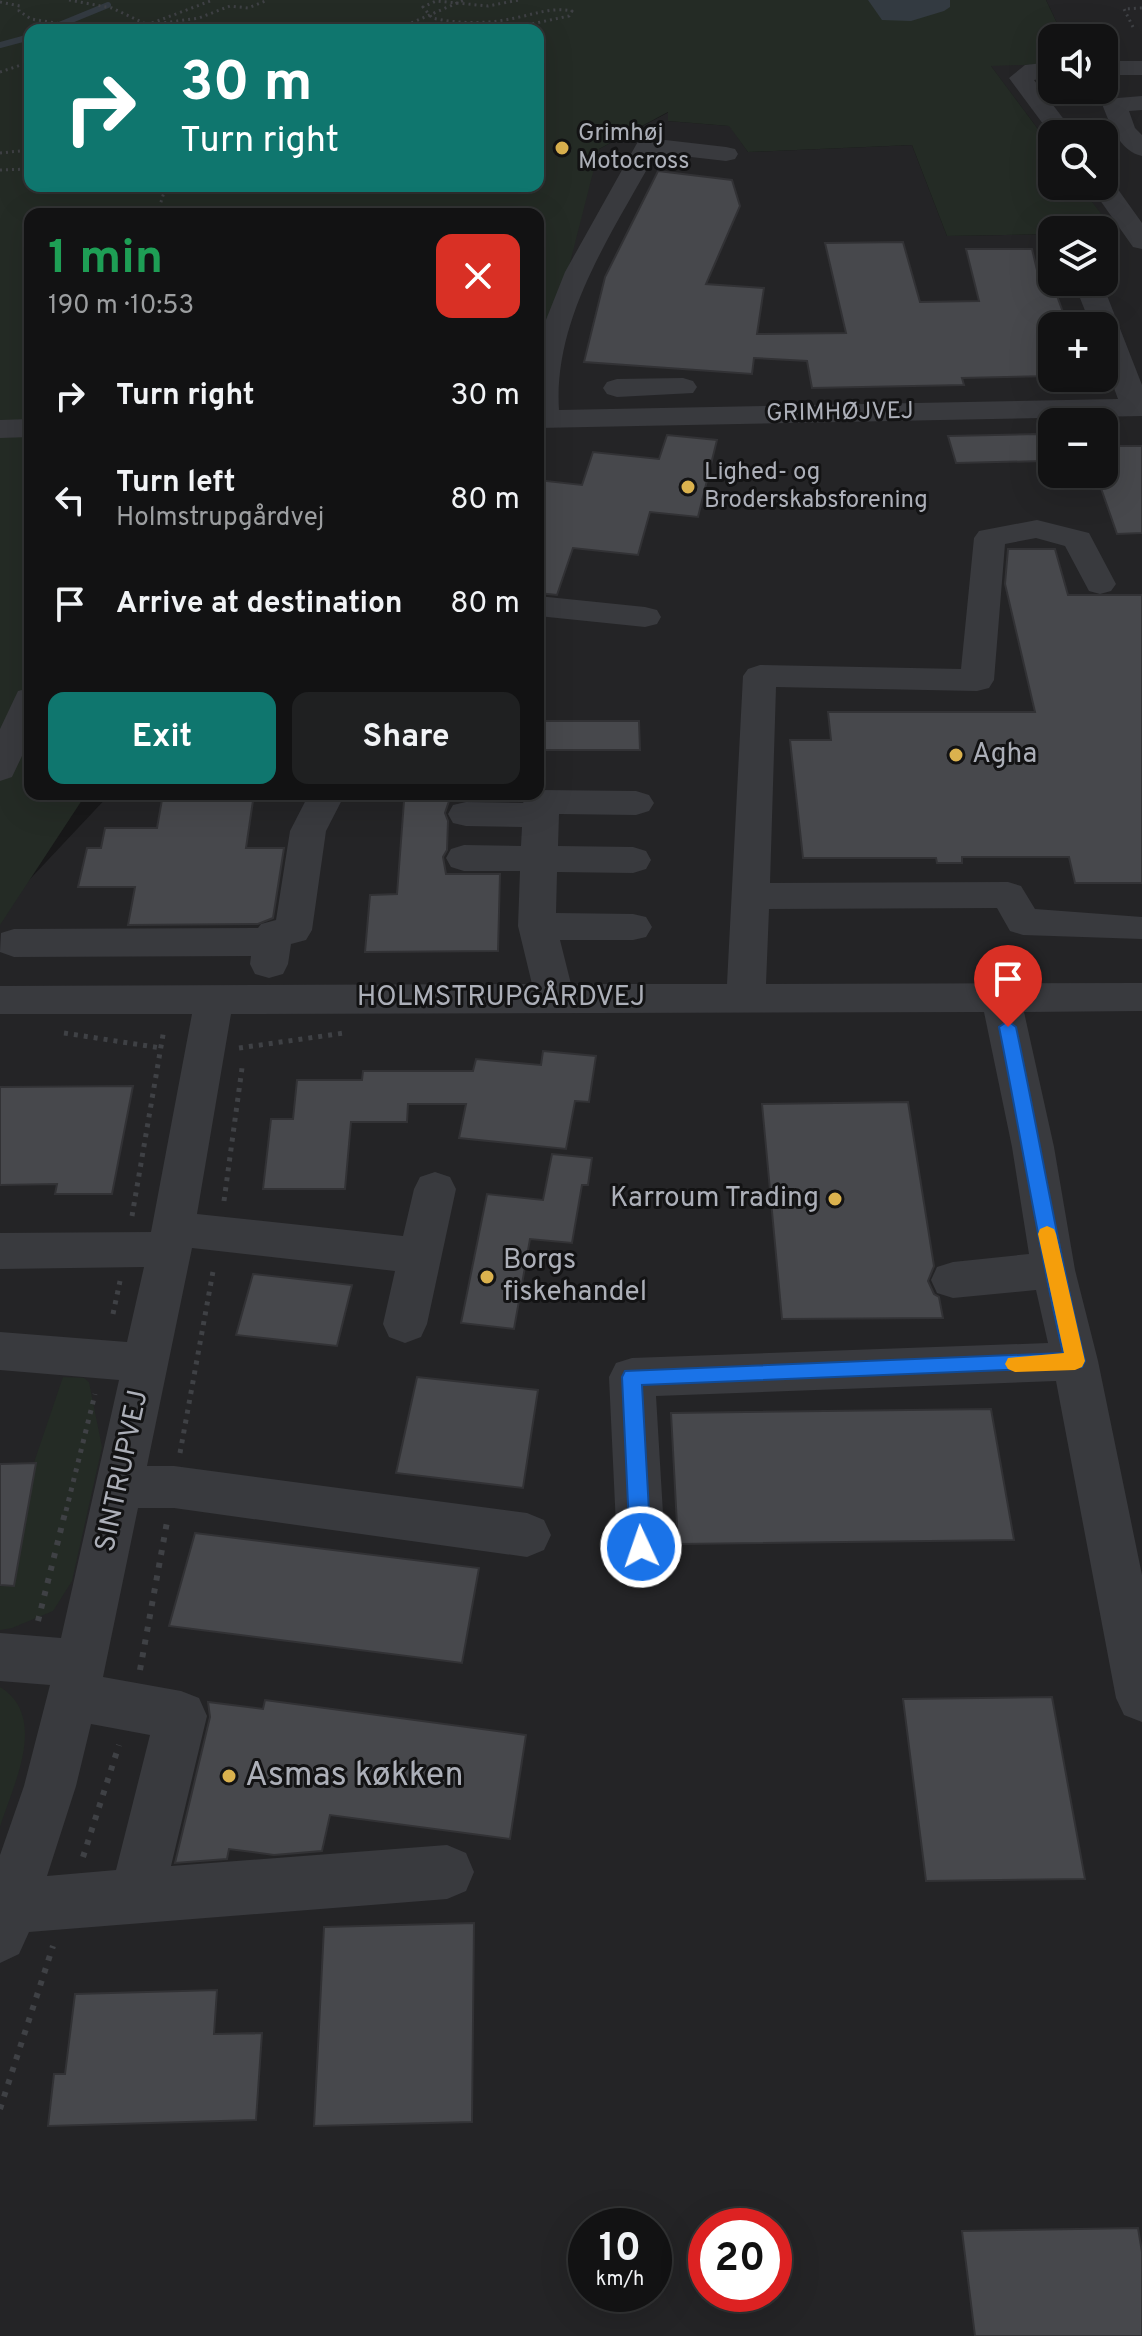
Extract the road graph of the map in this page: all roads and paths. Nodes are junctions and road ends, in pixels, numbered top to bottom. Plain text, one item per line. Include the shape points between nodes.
1 (69, 0) edge
2 (98, 0) edge
3 (213, 0) edge
4 (268, 0) edge
5 (464, 0) edge
6 (519, 0) edge
7 (0, 2) edge
8 (456, 3) junction
9 (99, 5) junction
10 (1142, 8) edge
11 (428, 15) junction
12 (64, 24) edge
13 (146, 24) edge
14 (151, 24) edge
15 (155, 24) edge
16 (408, 24) edge
17 (529, 24) edge
18 (1133, 27) dead end
19 (24, 64) edge
20 (1118, 68) edge
21 (1142, 68) edge
22 (1038, 70) edge
23 (0, 72) edge
24 (1038, 101) edge
25 (1142, 103) edge
26 (1142, 149) edge
27 (24, 151) edge
28 (0, 153) edge
29 (726, 154) dead end
30 (24, 169) edge
31 (0, 170) edge
32 (1113, 200) edge
33 (1142, 241) edge
34 (1094, 298) dead end
35 (544, 376) edge
36 (668, 387) junction
37 (713, 387) dead end
38 (617, 388) dead end
39 (1139, 407) edge
40 (666, 416) junction
41 (544, 419) edge
42 (24, 428) edge
43 (0, 429) edge
44 (1100, 584) dead end
45 (544, 607) edge
46 (645, 617) dead end
47 (24, 713) edge
48 (0, 769) edge
49 (324, 800) edge
50 (636, 803) dead end
51 (466, 814) dead end
52 (541, 815) junction
53 (464, 858) dead end
54 (539, 859) junction
55 (633, 860) dead end
56 (750, 896) junction
57 (537, 926) junction
58 (633, 927) dead end
59 (1135, 928) dead end
60 (273, 942) junction
61 (14, 943) dead end
62 (264, 991) junction
63 (746, 997) junction
64 (1001, 997) junction
65 (1142, 997) edge
66 (549, 998) junction
67 (0, 1000) edge
68 (215, 1000) junction
69 (435, 1189) dead end
70 (219, 1234) junction
71 (172, 1239) junction
72 (0, 1251) edge
73 (420, 1256) junction
74 (1053, 1270) junction
75 (953, 1280) dead end
76 (405, 1324) dead end
77 (0, 1351) edge
78 (1075, 1361) junction
79 (145, 1363) junction
80 (121, 1487) junction
81 (174, 1487) junction
82 (527, 1535) dead end
83 (641, 1547) dead end
84 (0, 1657) edge
85 (76, 1679) junction
86 (1142, 1698) edge
87 (130, 1706) junction
88 (447, 1872) dead end
89 (137, 1896) junction
90 (68, 1901) junction
91 (5, 1920) edge
92 (0, 2109) edge

1 - 9 path
2 - 9 path
3 - 14 path
4 - 15 path
5 - 8 path
6 - 8 path via 488,6
7 - 12 path via 20,6 31,19
8 - 11 path
8 - 11 path via 431,2 423,7
9 - 13 path
10 - 18 path via 1124,9
11 - 16 path
11 - 17 path via 479,21 550,9 573,14
19 - 23 path
20 - 21 street
22 - 24 street via 1021,78
25 - 26 street via 1114,104 1124,130
27 - 28 path
29 - 35 street via 648,145 578,272 547,353
30 - 31 path
32 - 33 street
34 - 39 street
36 - 37 street
36 - 38 street
36 - 40 street
39 - 40 street, GRIMHØJVEJ
40 - 41 street, GRIMHØJVEJ via 624,429
42 - 43 street
44 - 56 street via 1078,540 1037,529 990,538 977,680 760,676
45 - 46 street
47 - 48 street
49 - 60 street via 308,831 293,930 274,934
50 - 52 street via 541,802
51 - 52 street
52 - 54 street
53 - 54 street
54 - 55 street
54 - 57 street
56 - 59 street via 1008,895 1023,922
56 - 63 street
57 - 58 street
57 - 66 street via 552,981
60 - 61 street
60 - 62 street
62 - 66 street, HOLMSTRUPGÅRDVEJ
62 - 68 street, HOLMSTRUPGÅRDVEJ
62 - 70 path via 249,1024
63 - 64 street, HOLMSTRUPGÅRDVEJ
63 - 66 street, HOLMSTRUPGÅRDVEJ
64 - 65 street, HOLMSTRUPGÅRDVEJ
64 - 74 street
67 - 68 street, HOLMSTRUPGÅRDVEJ
68 - 71 street, SINTRUPVEJ
69 - 73 street
70 - 71 street
70 - 73 street
70 - 81 path
71 - 72 street
71 - 79 street, SINTRUPVEJ
73 - 76 street
74 - 75 street
74 - 78 street
77 - 79 street
78 - 83 street via 632,1377
78 - 86 street
79 - 80 street, SINTRUPVEJ
80 - 81 street
80 - 85 street, SINTRUPVEJ
81 - 82 street
81 - 87 path
84 - 85 street
85 - 87 street
85 - 91 street, SINTRUPVEJ via 50,1786
87 - 89 street via 181,1716
87 - 90 path
88 - 89 street
89 - 90 street
90 - 91 street
90 - 92 path

